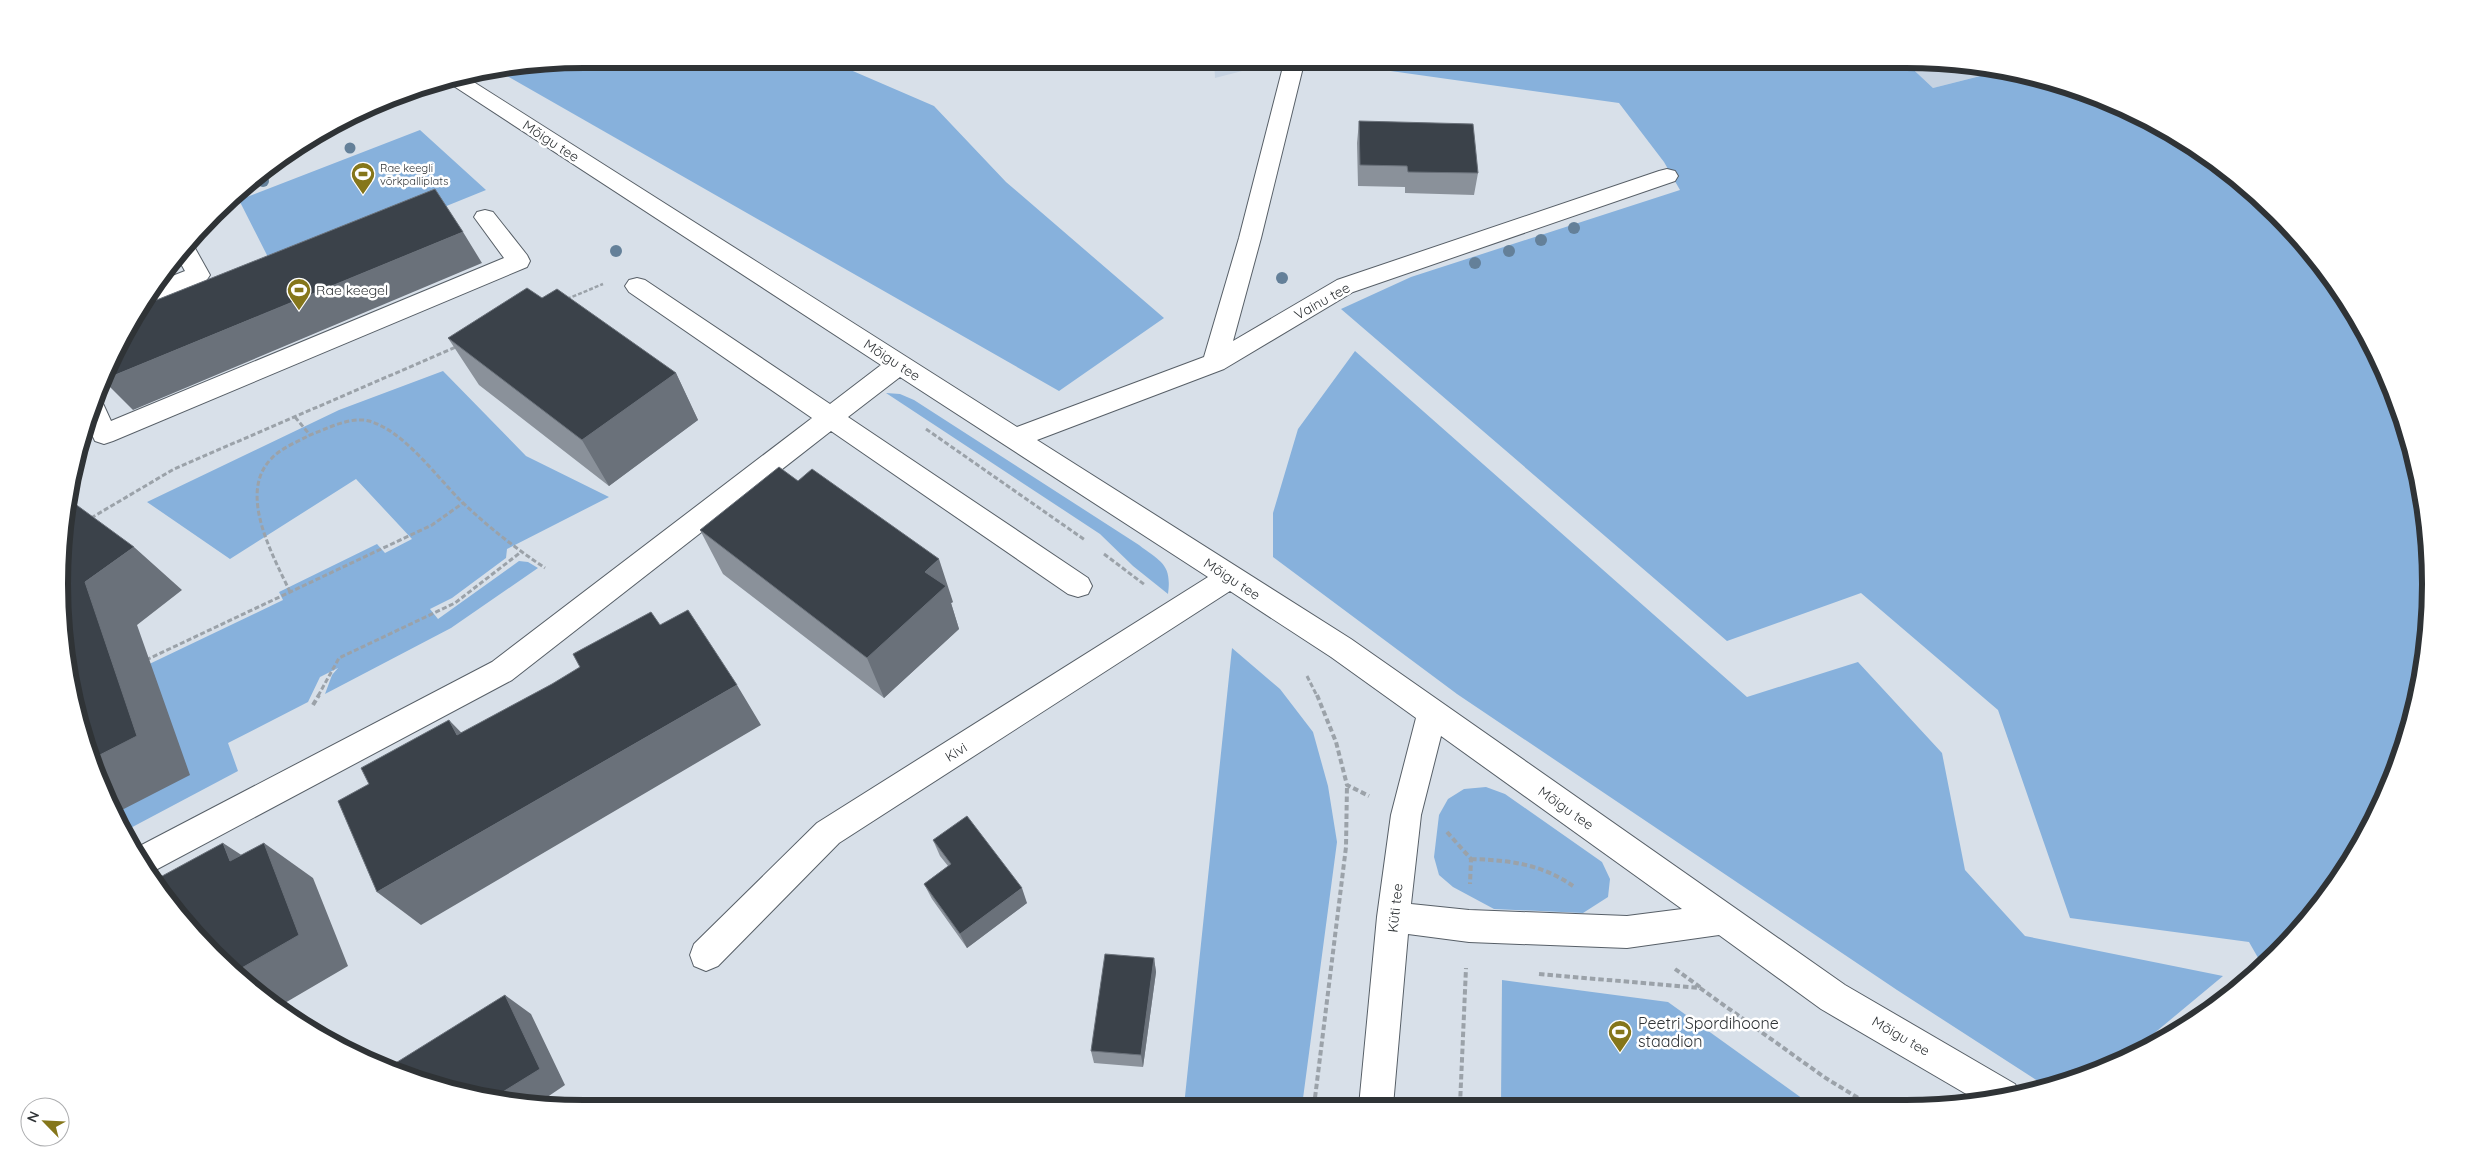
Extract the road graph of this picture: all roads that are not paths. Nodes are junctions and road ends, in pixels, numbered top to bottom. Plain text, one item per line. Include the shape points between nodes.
1 (1292, 68) edge
2 (460, 82) edge
3 (1667, 176) dead end
4 (485, 217) dead end
5 (187, 254) edge
6 (637, 286) dead end
7 (158, 291) edge
8 (1215, 363) junction
9 (898, 365) junction
10 (96, 415) edge
11 (831, 417) junction
12 (1014, 438) junction
13 (1229, 578) junction
14 (1078, 586) dead end
15 (1432, 714) junction
16 (147, 858) edge
17 (1393, 918) junction
18 (1724, 919) junction
19 (706, 955) dead end
20 (1995, 1092) edge
21 (1377, 1100) edge

1 - 8 street
2 - 9 street, Mõigu tee
3 - 8 street, Vainu tee via 1346,286
4 - 10 street via 518,260 104,434
5 - 7 street via 198,275
6 - 11 street
8 - 12 street, Vainu tee
9 - 11 street
9 - 12 street, Mõigu tee
11 - 14 street
11 - 16 street via 502,671
12 - 13 street, Mõigu tee
13 - 15 street, Mõigu tee via 1341,648
13 - 19 street, Kivi via 828,833
15 - 17 street, Küti tee via 1406,815
15 - 18 street, Mõigu tee
17 - 18 street via 1469,926 1627,932
17 - 21 street, Küti tee
18 - 20 street, Mõigu tee via 1833,997

